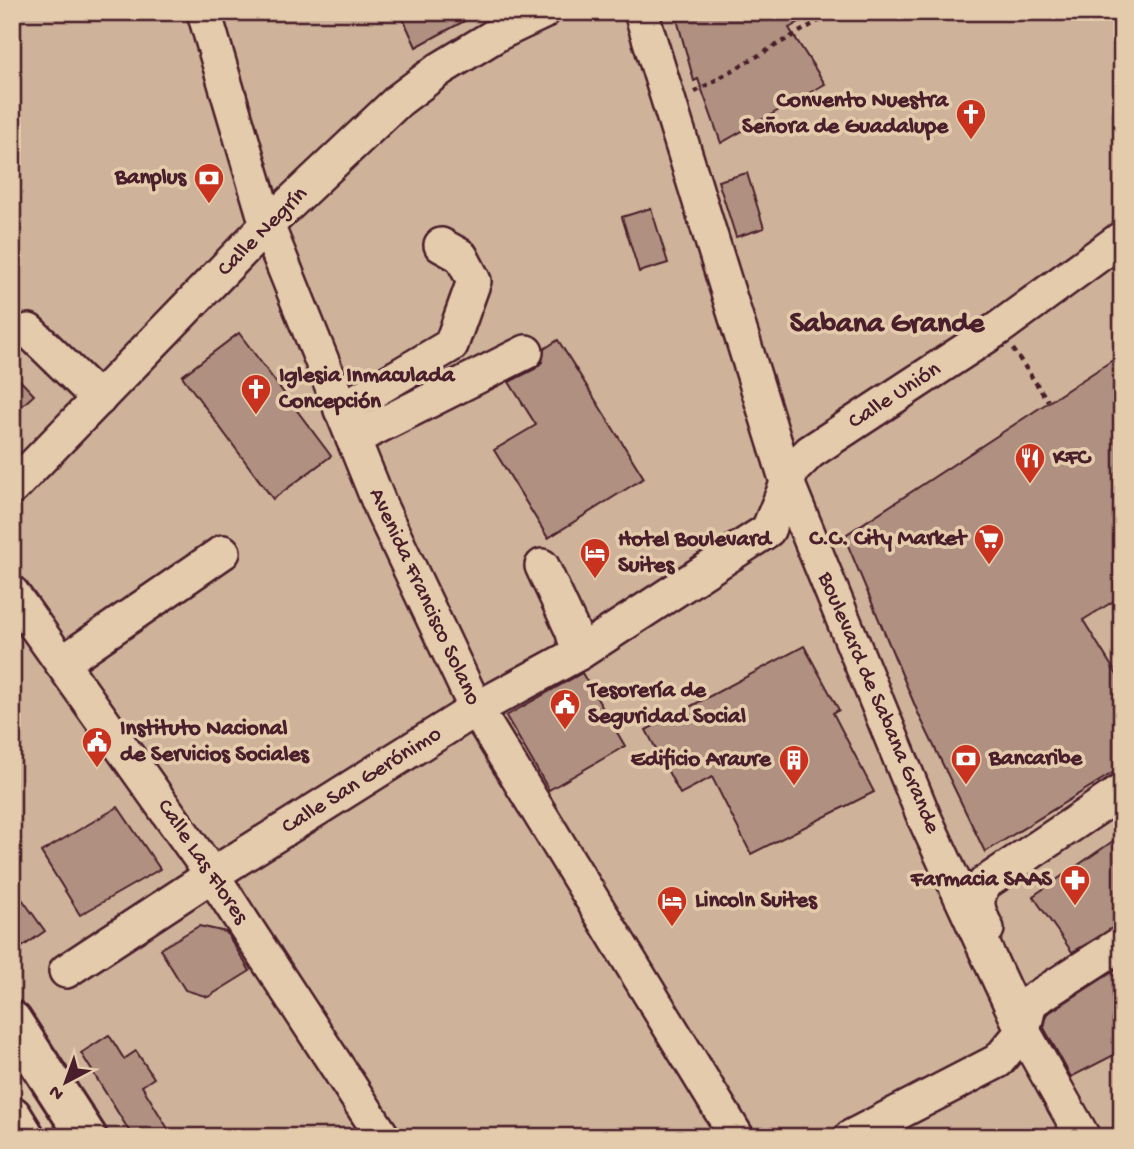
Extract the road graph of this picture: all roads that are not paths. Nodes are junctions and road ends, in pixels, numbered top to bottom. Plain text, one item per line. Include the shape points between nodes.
1 (204, 12) edge
2 (543, 12) edge
3 (641, 12) edge
4 (267, 225) junction
5 (1122, 238) edge
6 (441, 245) dead end
7 (29, 331) dead end
8 (526, 352) dead end
9 (99, 399) junction
10 (347, 424) junction
11 (787, 482) junction
12 (12, 488) edge
13 (768, 530) joint
14 (223, 552) dead end
15 (542, 566) dead end
16 (12, 593) edge
17 (579, 653) junction
18 (62, 663) junction
19 (475, 709) junction
20 (1122, 791) edge
21 (212, 874) junction
22 (1122, 943) edge
23 (66, 971) dead end
24 (1025, 1017) junction
25 (12, 1021) edge
26 (12, 1116) edge
27 (25, 1137) edge
28 (87, 1137) edge
29 (383, 1137) edge
30 (737, 1137) edge
31 (851, 1137) edge
32 (1083, 1137) edge

1 - 4 street, Avenida Francisco Solano
2 - 4 street, Calle Negrín via 440,69 399,100
3 - 11 street, Boulevard de Sabana Grande
4 - 9 street, Calle Negrín
4 - 10 street, Avenida Francisco Solano
5 - 11 street, Calle Unión via 999,328 810,452
6 - 10 street via 461,256 474,281 451,345
7 - 9 street
8 - 10 street
9 - 12 street, Calle Negrín
10 - 19 street, Avenida Francisco Solano
11 - 13 street, Calle Unión
11 - 24 street, Boulevard de Sabana Grande via 924,817
13 - 17 street, Calle San Gerónimo
14 - 18 street
15 - 17 street
16 - 18 street, Calle Las Flores
17 - 19 street, Calle San Gerónimo
18 - 21 street, Calle Las Flores
19 - 21 street, Calle San Gerónimo
19 - 30 street, Avenida Francisco Solano
20 - 24 street via 979,891 978,913
21 - 23 street, Calle San Gerónimo
21 - 29 street, Calle Las Flores
22 - 24 street
24 - 31 street via 998,1061
24 - 32 street, Boulevard de Sabana Grande
25 - 28 main road
26 - 27 main road

